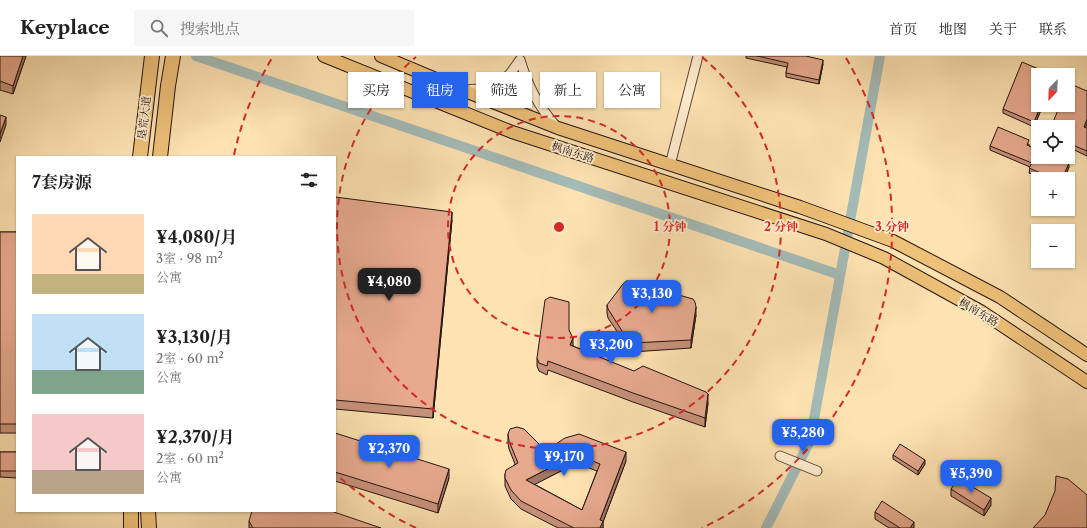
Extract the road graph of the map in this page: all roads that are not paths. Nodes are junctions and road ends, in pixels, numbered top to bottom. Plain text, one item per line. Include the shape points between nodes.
1 (152, 56) edge
2 (173, 56) edge
3 (324, 56) edge
4 (381, 56) edge
5 (698, 56) edge
6 (520, 58) edge
7 (419, 72) edge
8 (468, 90) edge
9 (468, 92) edge
10 (558, 128) junction
11 (140, 156) edge
12 (160, 156) edge
13 (670, 165) junction
14 (1087, 355) edge
15 (1087, 382) edge
16 (780, 456) dead end
17 (818, 471) dead end
18 (131, 512) edge
19 (148, 512) edge
20 (131, 528) edge
21 (149, 528) edge

1 - 11 highway, 垦荒大道
2 - 12 highway, 垦荒大道
3 - 15 main road, 枫南东路 via 512,132 826,234 866,250 982,312
4 - 7 main road, 枫南东路
5 - 13 street
6 - 8 street via 510,74 494,88
6 - 10 street via 538,104
9 - 10 main road, 枫南东路
10 - 13 main road, 枫南东路
13 - 14 main road, 枫南东路 via 800,206 893,241 1000,297
16 - 17 street
18 - 20 highway
19 - 21 highway

